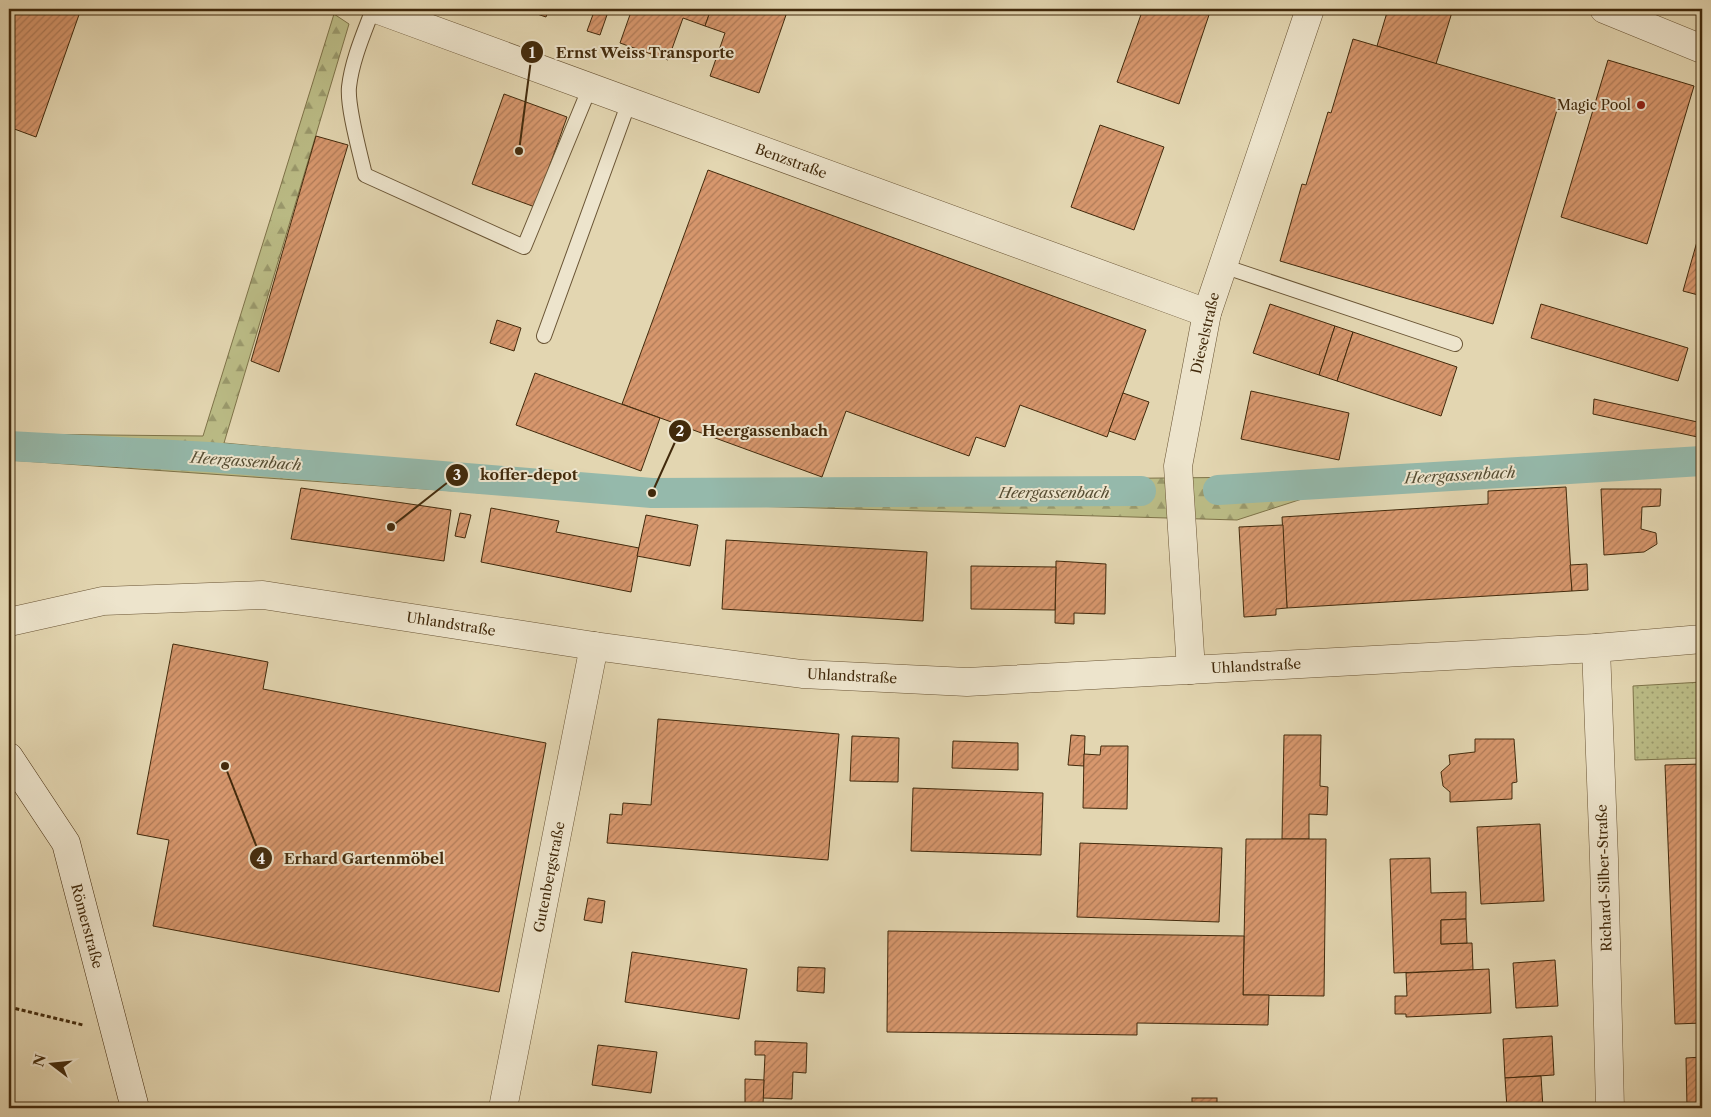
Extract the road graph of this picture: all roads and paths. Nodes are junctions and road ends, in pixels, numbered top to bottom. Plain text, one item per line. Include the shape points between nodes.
1 (375, 9) edge
2 (1310, 9) edge
3 (1604, 9) edge
4 (1702, 49) edge
5 (590, 87) junction
6 (630, 102) junction
7 (1223, 266) junction
8 (1208, 313) junction
9 (544, 336) dead end
10 (1455, 344) dead end
11 (9, 622) edge
12 (1702, 639) edge
13 (594, 646) junction
14 (1596, 648) junction
15 (1191, 670) junction
16 (9, 757) edge
17 (9, 1007) edge
18 (114, 1029) junction
19 (135, 1108) edge
20 (503, 1108) edge
21 (1610, 1108) edge

1 - 5 street, Benzstraße
1 - 5 lane via 361,43 349,88 365,175 524,247
2 - 7 street, Dieselstraße
3 - 4 street
5 - 6 street, Benzstraße
6 - 8 street, Benzstraße
6 - 9 lane
7 - 8 street, Dieselstraße
7 - 10 lane
8 - 15 street, Dieselstraße via 1178,466
11 - 13 street, Uhlandstraße via 103,601 263,595
12 - 14 street, Uhlandstraße
13 - 15 street, Uhlandstraße via 802,674 967,682
13 - 20 street, Gutenbergstraße
14 - 15 street, Uhlandstraße
14 - 21 street, Richard-Silber-Straße
16 - 18 street, Römerstraße via 66,843
17 - 18 path
18 - 19 street, Römerstraße

